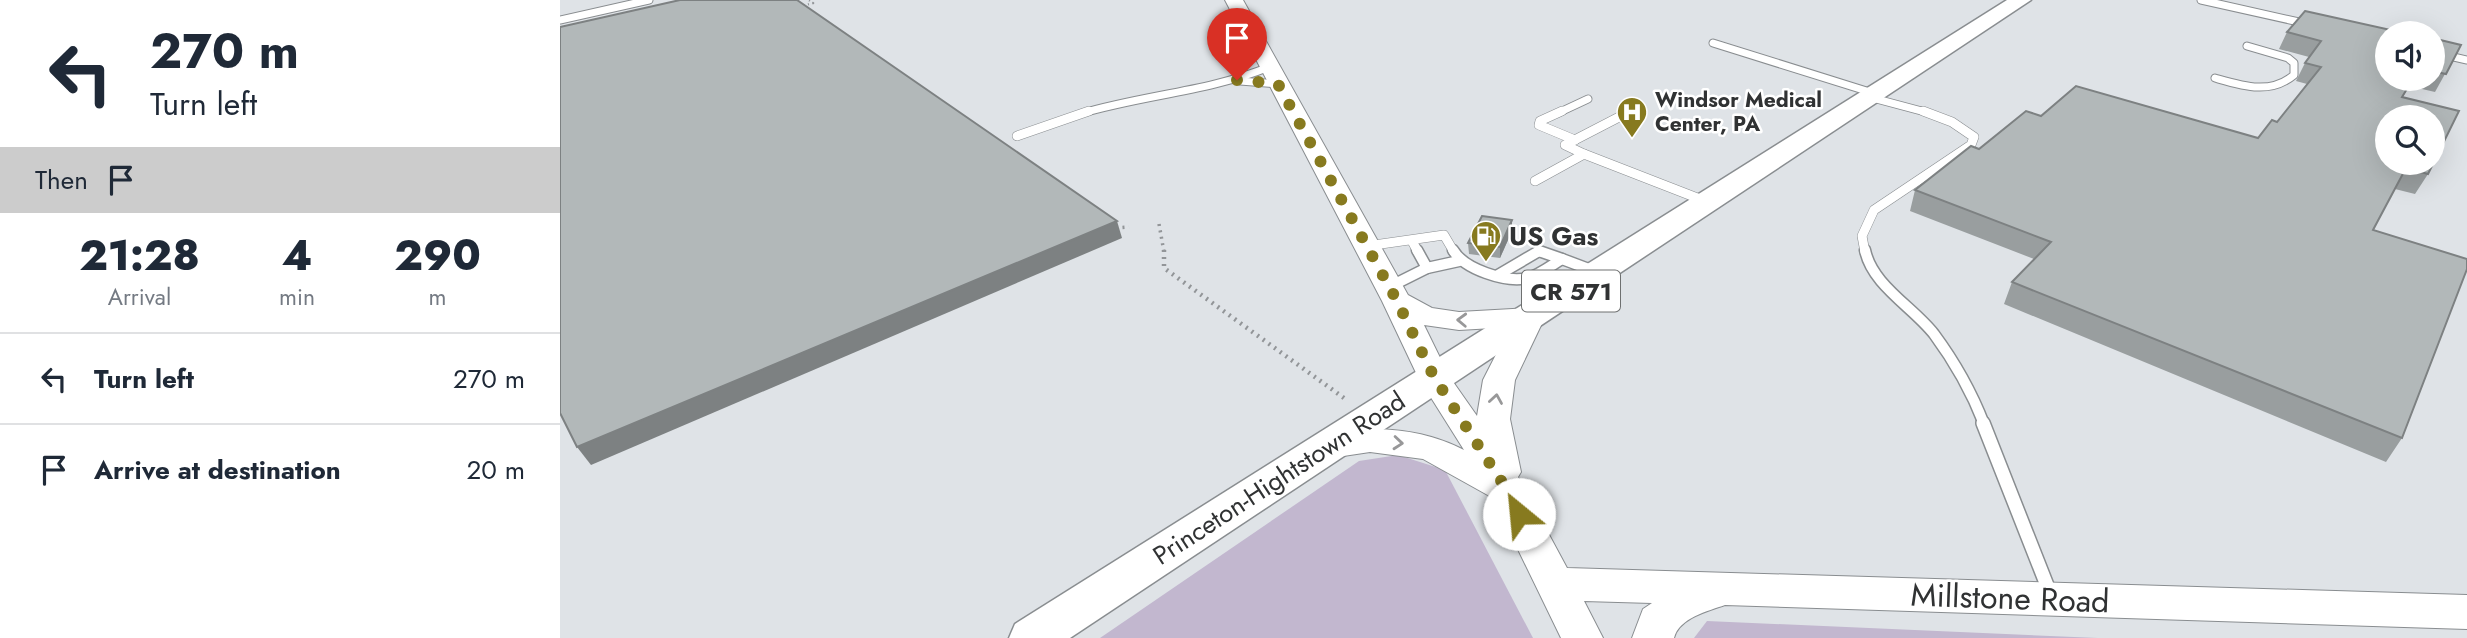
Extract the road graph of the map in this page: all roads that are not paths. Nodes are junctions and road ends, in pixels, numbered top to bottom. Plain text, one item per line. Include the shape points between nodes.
1 (649, 0) edge
2 (1234, 0) edge
3 (2021, 0) edge
4 (2201, 0) edge
5 (560, 20) edge
6 (2313, 25) edge
7 (1713, 43) dead end
8 (2248, 46) dead end
9 (2445, 55) edge
10 (2467, 60) edge
11 (1274, 76) junction
12 (2215, 78) dead end
13 (1237, 80) junction
14 (1870, 95) junction
15 (1588, 99) dead end
16 (1623, 115) dead end
17 (1017, 136) dead end
18 (1575, 140) junction
19 (1584, 154) junction
20 (1535, 181) dead end
21 (1708, 202) junction
22 (1412, 240) junction
23 (1367, 246) junction
24 (1562, 259) junction
25 (1460, 261) junction
26 (1427, 268) junction
27 (1599, 272) junction
28 (1498, 275) junction
29 (1528, 278) junction
30 (1393, 294) junction
31 (1544, 308) junction
32 (1434, 377) junction
33 (1330, 446) junction
34 (1507, 490) junction
35 (1554, 584) junction
36 (1735, 589) junction
37 (2052, 599) junction
38 (2467, 612) edge
39 (1032, 638) edge
40 (1583, 638) edge
41 (1653, 638) edge

1 - 5 lane
2 - 11 main road
3 - 14 main road, Princeton-Hightstown Road / CR 571
4 - 6 lane
7 - 14 lane
8 - 12 lane via 2288,58 2294,63 2294,75 2284,84 2259,88
9 - 10 lane
11 - 13 lane
11 - 13 lane
11 - 23 main road
13 - 17 lane via 1126,100
14 - 21 main road, Princeton-Hightstown Road / CR 571
14 - 37 lane via 1948,121 1974,137 1971,145 1874,210 1862,236 1866,256 1881,280 1933,333 1973,396
15 - 18 lane via 1540,121 1539,125
16 - 18 lane
18 - 19 lane via 1565,145
19 - 20 lane
19 - 21 lane
21 - 27 main road, Princeton-Hightstown Road / CR 571
22 - 23 lane
22 - 25 lane via 1444,235
22 - 26 lane
23 - 30 main road
24 - 27 lane
24 - 28 lane via 1539,251
24 - 29 lane
25 - 26 lane
25 - 28 lane
26 - 30 lane
27 - 31 main road, Princeton-Hightstown Road / CR 571
28 - 29 lane
29 - 31 lane
31 -> 30 main road via 1459,321 1424,316
30 - 32 main road
31 - 32 main road, Princeton-Hightstown Road / CR 571
34 -> 31 main road via 1493,419 1499,380
32 - 33 main road, Princeton-Hightstown Road / CR 571
32 - 34 main road
33 -> 34 main road via 1370,440 1431,448
33 - 39 main road, Princeton-Hightstown Road / CR 571
34 - 35 main road
35 - 36 main road, Millstone Road
35 - 40 main road
36 - 37 main road, Millstone Road
36 - 41 main road via 1693,597 1658,621
37 - 38 main road, Millstone Road

